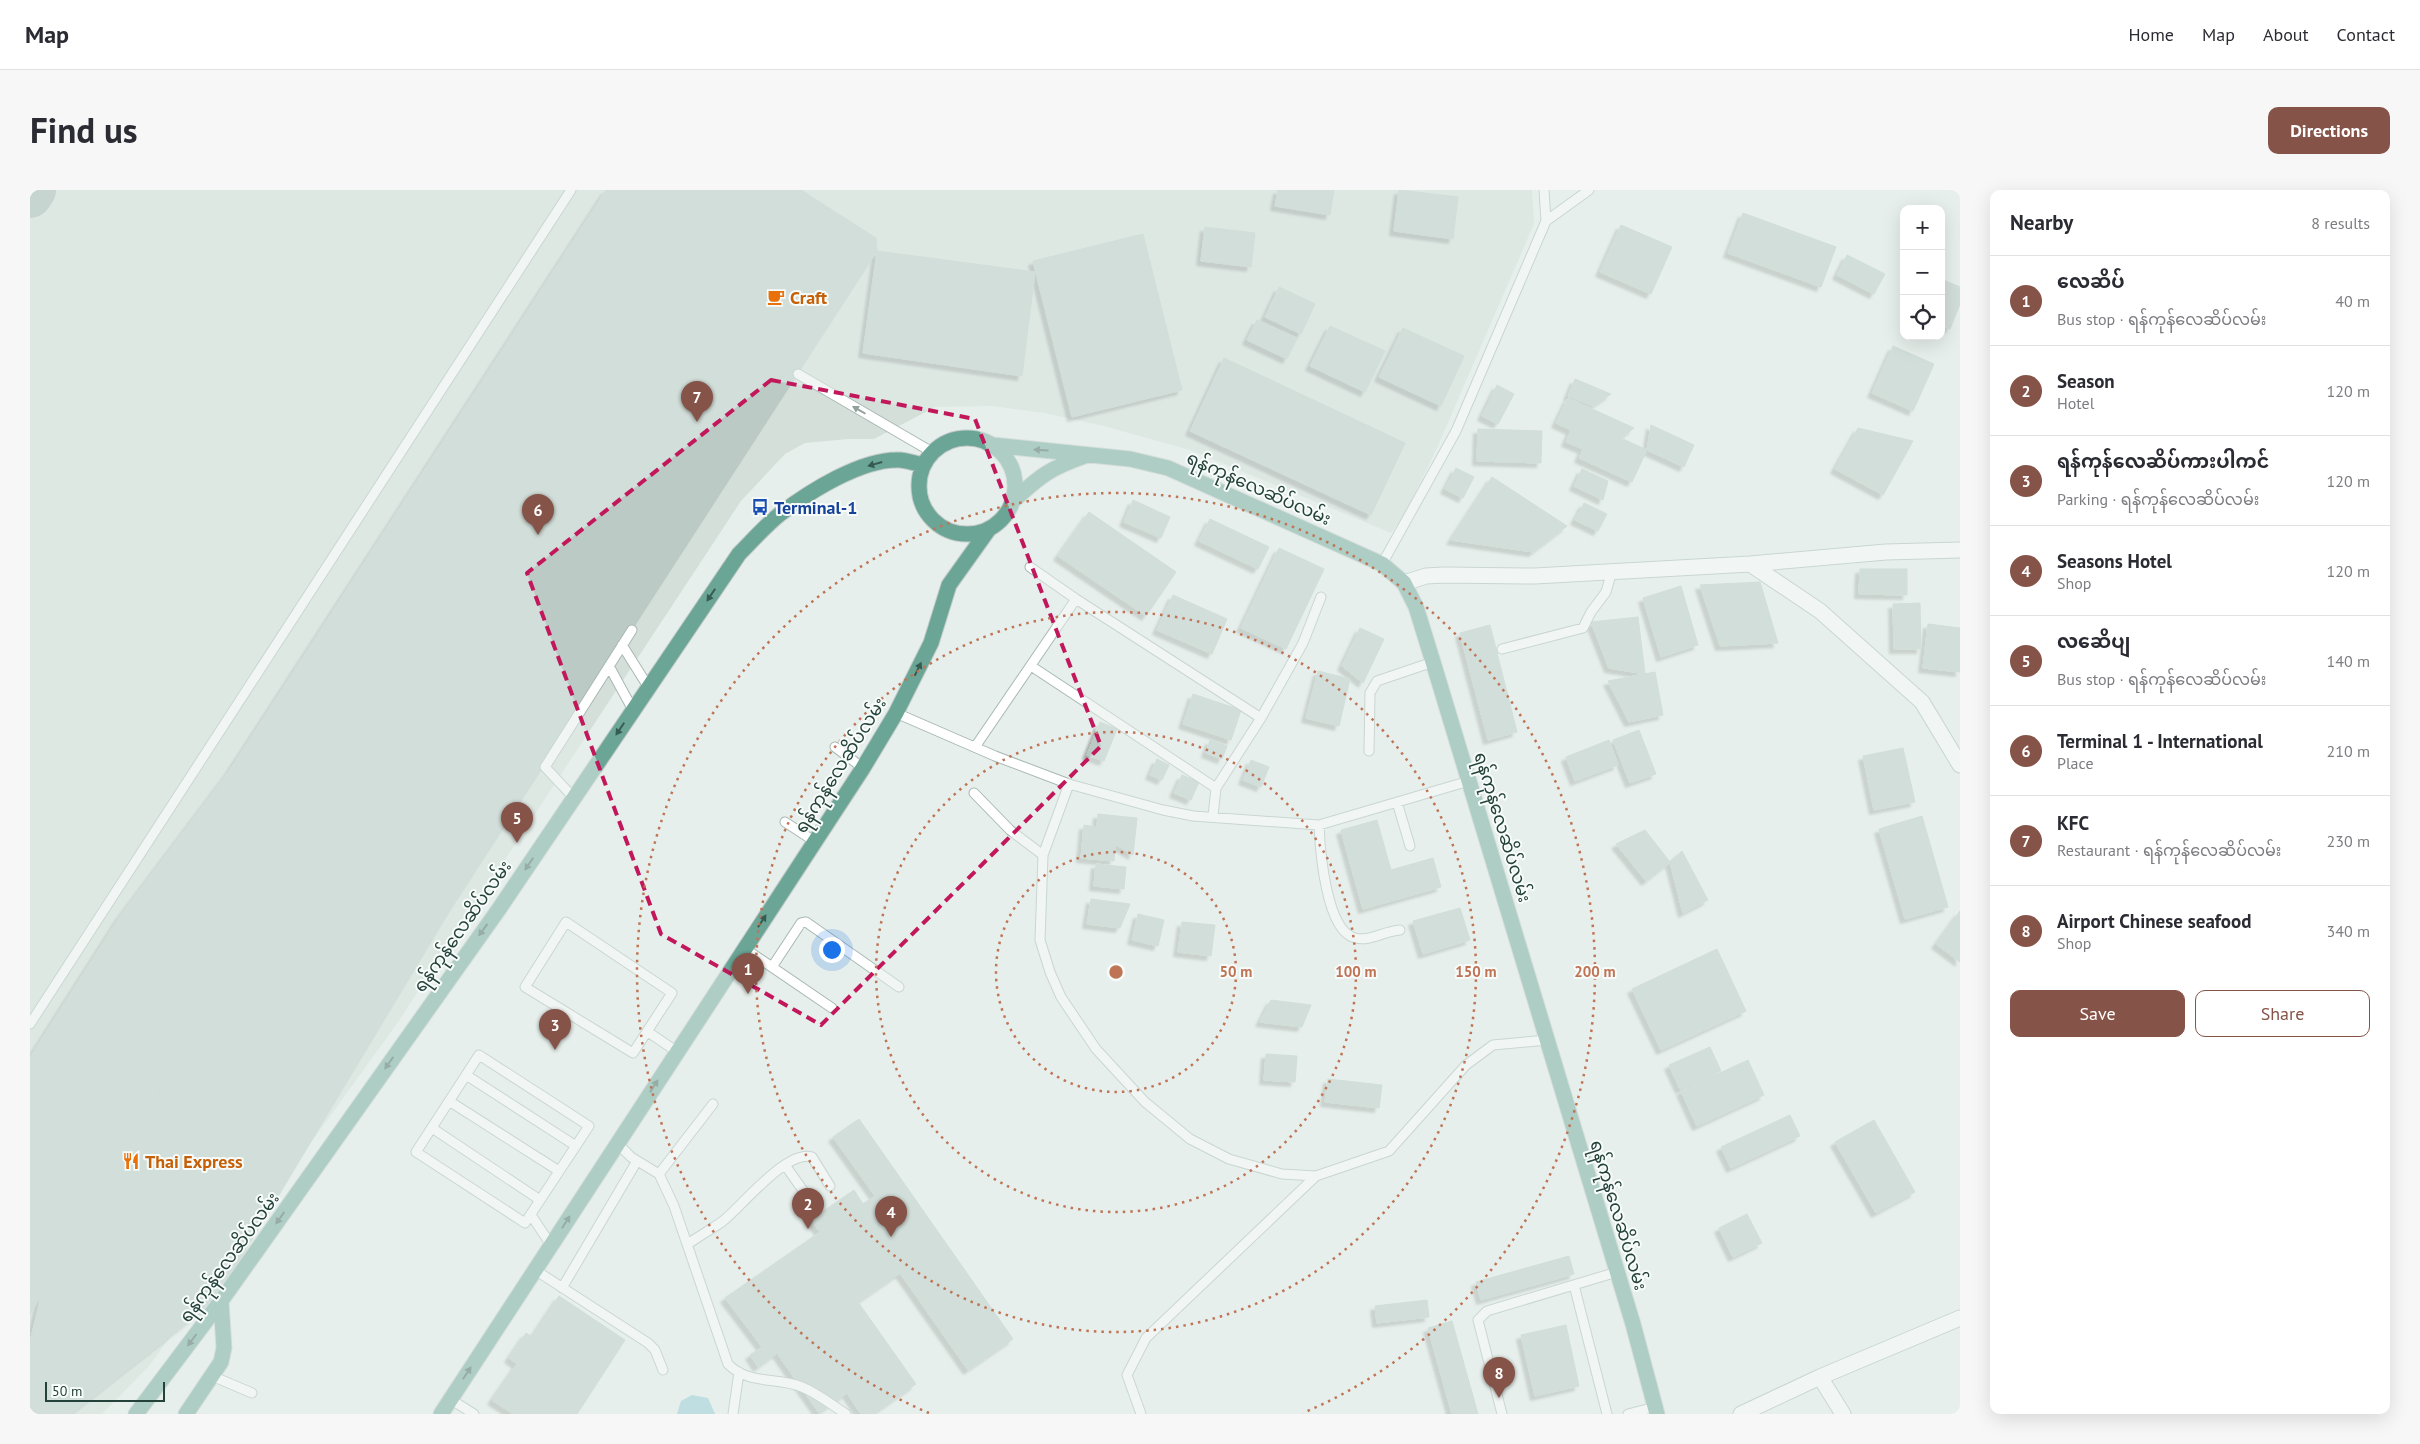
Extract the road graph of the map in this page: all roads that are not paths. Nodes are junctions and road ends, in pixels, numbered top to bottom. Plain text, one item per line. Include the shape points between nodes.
1 (571, 190) edge
2 (1544, 190) edge
3 (1589, 190) edge
4 (1546, 221) junction
5 (798, 374) dead end
6 (993, 445) junction
7 (1089, 454) junction
8 (927, 458) junction
9 (1013, 501) junction
10 (989, 529) junction
11 (1960, 550) edge
12 (1382, 564) junction
13 (1750, 564) junction
14 (1030, 567) dead end
15 (1612, 571) junction
16 (1404, 583) junction
17 (1322, 597) dead end
18 (1076, 599) junction
19 (632, 630) dead end
20 (622, 645) junction
21 (1502, 649) dead end
22 (1433, 662) junction
23 (609, 666) junction
24 (1030, 666) junction
25 (649, 688) junction
26 (633, 710) junction
27 (896, 713) junction
28 (1261, 718) junction
29 (835, 747) dead end
30 (975, 748) junction
31 (1369, 751) dead end
32 (1960, 765) edge
33 (863, 768) junction
34 (1469, 781) junction
35 (1069, 784) junction
36 (1216, 788) junction
37 (974, 793) dead end
38 (574, 798) junction
39 (1396, 802) junction
40 (1213, 816) junction
41 (785, 822) dead end
42 (1319, 825) junction
43 (814, 841) junction
44 (1410, 846) dead end
45 (1043, 855) junction
46 (1400, 930) dead end
47 (744, 948) junction
48 (772, 967) junction
49 (899, 986) dead end
50 (832, 1008) dead end
51 (30, 1024) edge
52 (648, 1032) junction
53 (1547, 1040) junction
54 (676, 1051) junction
55 (466, 1075) junction
56 (450, 1101) junction
57 (712, 1104) dead end
58 (432, 1128) junction
59 (617, 1143) junction
60 (576, 1146) junction
61 (637, 1160) junction
62 (785, 1165) junction
63 (559, 1171) junction
64 (659, 1174) junction
65 (1316, 1176) junction
66 (830, 1186) dead end
67 (809, 1199) dead end
68 (540, 1200) junction
69 (531, 1215) junction
70 (688, 1244) junction
71 (551, 1245) junction
72 (535, 1270) junction
73 (1617, 1272) junction
74 (1574, 1285) junction
75 (562, 1288) junction
76 (221, 1301) junction
77 (1960, 1318) edge
78 (664, 1370) dead end
79 (739, 1372) junction
80 (212, 1376) junction
81 (1820, 1377) junction
82 (252, 1393) dead end
83 (450, 1399) junction
84 (1656, 1410) edge
85 (136, 1414) edge
86 (186, 1414) edge
87 (441, 1414) edge
88 (474, 1414) edge
89 (733, 1414) edge
90 (846, 1414) edge
91 (1141, 1414) edge
92 (1502, 1414) edge
93 (1607, 1414) edge
94 (1628, 1414) edge
95 (1740, 1414) edge
96 (1843, 1414) edge

1 - 51 lane
2 - 4 lane
3 - 4 lane
4 - 12 lane via 1456,431
8 -> 5 lane
7 -> 6 main road, ရန်ကုန်လေဆိပ်လမ်း
6 - 8 main road via 978,439 961,438 945,443
6 - 9 main road via 1013,470 1016,485
7 - 9 main road, ရန်ကုန်လေဆိပ်လမ်း via 1054,467
7 - 12 main road, ရန်ကုန်လေဆိပ်လမ်း via 1130,458 1168,468
8 - 10 main road via 918,479 919,494 933,521 945,530 960,534 975,534
8 -> 25 main road, ရန်ကုန်လေဆိပ်လမ်း via 877,463 842,476 778,515 739,554
9 - 10 main road via 1000,522
27 -> 10 main road, ရန်ကုန်လေဆိပ်လမ်း via 931,643 948,584
11 - 13 street via 1886,552
12 - 16 main road, ရန်ကုန်လေဆိပ်လမ်း
13 - 15 street
13 - 32 street via 1820,611 1922,702
14 - 18 lane
15 - 16 street via 1535,576 1426,576
15 - 21 lane via 1606,592 1583,628
16 - 22 main road, ရန်ကုန်လေဆိပ်လမ်း via 1416,607
17 - 28 lane via 1303,643
18 - 24 lane
18 - 28 lane
19 - 20 lane
20 - 23 lane
20 - 25 lane
22 - 31 lane via 1372,685
22 - 34 main road, ရန်ကုန်လေဆိပ်လမ်း
23 - 26 lane
23 - 38 lane via 545,767
24 - 30 lane
24 - 36 lane
25 - 26 main road, ရန်ကုန်လေဆိပ်လမ်း
26 -> 38 main road, ရန်ကုန်လေဆိပ်လမ်း
27 - 30 lane
27 - 33 main road, ရန်ကုန်လေဆိပ်လမ်း
28 - 36 lane
29 - 33 lane
30 - 35 lane
33 - 43 main road, ရန်ကုန်လေဆိပ်လမ်း
34 - 39 lane
34 - 53 main road, ရန်ကုန်လေဆိပ်လမ်း
35 - 40 lane via 1163,810
35 - 45 lane
36 - 40 lane
37 - 45 lane via 1010,830
38 -> 76 main road, ရန်ကုန်လေဆိပ်လမ်း
39 - 42 lane
39 - 44 lane
40 - 42 lane
41 - 43 lane
42 - 46 lane via 1320,855 1335,920 1342,931 1353,938 1365,940
47 -> 43 main road, ရန်ကုန်လေဆိပ်လမ်း
45 - 65 lane via 1040,940 1061,997 1096,1049 1145,1102 1190,1139 1230,1160 1282,1174
47 - 48 lane
47 - 54 main road, ရန်ကုန်လေဆိပ်လမ်း
48 - 49 lane via 801,923 806,922
48 - 50 lane
52 - 52 lane via 633,1053 525,987 566,922 672,993
52 - 54 lane
53 - 65 lane via 1493,1045 1466,1065 1389,1151
53 - 73 main road, ရန်ကုန်လေဆိပ်လမ်း
59 -> 54 main road, ရန်ကုန်လေဆိပ်လမ်း
55 - 56 lane
55 - 60 lane
55 - 60 lane via 479,1056 487,1060 589,1126
56 - 58 lane
56 - 63 lane
57 - 64 lane
58 - 68 lane
58 - 69 lane via 416,1152 525,1223
59 - 61 lane
71 -> 59 main road, ရန်ကုန်လေဆိပ်လမ်း
60 - 63 lane
61 - 64 lane
61 - 75 lane
62 - 66 lane via 809,1156
62 - 67 lane
62 - 70 lane via 724,1220
63 - 68 lane
64 - 70 lane
65 - 91 lane via 1146,1338 1127,1375
68 - 69 lane
69 - 71 lane
70 - 79 lane via 725,1359
71 - 72 main road, ရန်ကုန်လေဆိပ်လမ်း
72 - 75 lane
83 -> 72 main road, ရန်ကုန်လေဆိပ်လမ်း
73 - 74 lane
73 - 84 main road, ရန်ကုန်လေဆိပ်လမ်း
74 - 92 lane via 1487,1311 1478,1320
74 - 93 lane
75 - 78 lane via 648,1343
76 - 80 main road via 224,1348 221,1362
76 -> 85 main road, ရန်ကုန်လေဆိပ်လမ်း
77 - 81 street
79 - 89 lane
79 - 90 lane via 803,1387
80 - 82 lane
80 - 86 main road
81 - 95 street
81 - 96 street
83 - 87 main road, ရန်ကုန်လေဆိပ်လမ်း
83 - 88 lane
84 - 94 lane

